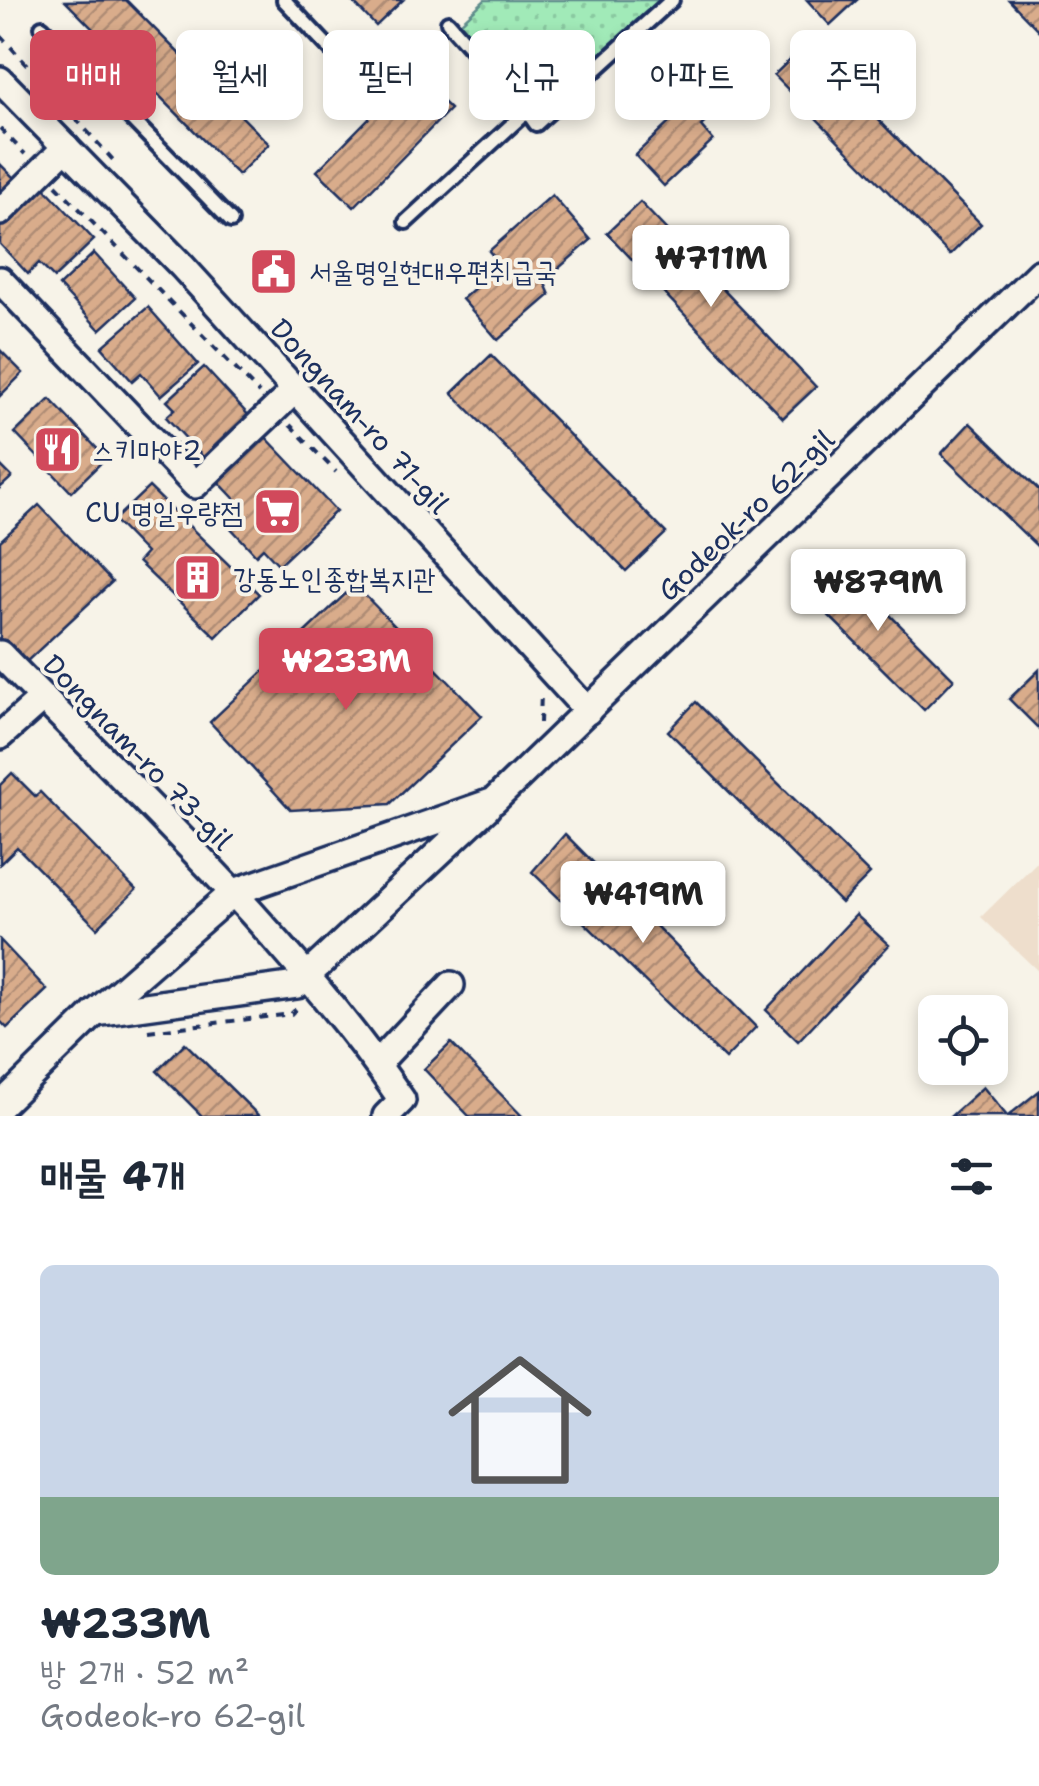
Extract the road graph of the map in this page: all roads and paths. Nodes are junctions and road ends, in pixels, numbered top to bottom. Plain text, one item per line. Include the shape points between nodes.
1 (284, 0) edge
2 (672, 0) edge
3 (448, 22) dead end
4 (42, 27) dead end
5 (323, 41) edge
6 (469, 46) edge
7 (595, 70) edge
8 (0, 80) edge
9 (517, 120) edge
10 (66, 147) junction
11 (0, 212) edge
12 (231, 221) dead end
13 (406, 222) dead end
14 (1039, 273) edge
15 (0, 280) edge
16 (295, 390) junction
17 (0, 654) edge
18 (542, 682) dead end
19 (43, 698) junction
20 (588, 711) junction
21 (540, 729) dead end
22 (0, 736) edge
23 (494, 801) junction
24 (234, 892) junction
25 (304, 977) junction
26 (452, 986) dead end
27 (96, 1013) junction
28 (377, 1064) junction
29 (0, 1106) edge
30 (386, 1116) edge

1 - 5 lane
2 - 7 lane
3 - 6 lane
4 - 12 lane
8 - 10 street, Dongnam-ro 71-gil
9 - 13 lane
10 - 11 street
10 - 16 street, Dongnam-ro 71-gil
14 - 20 street, Godeok-ro 62-gil
15 - 16 street via 195,485
16 - 20 street, Dongnam-ro 71-gil
17 - 19 street, Dongnam-ro 73-gil
18 - 21 path
19 - 22 street
19 - 24 street, Dongnam-ro 73-gil
20 - 23 street, Godeok-ro 62-gil
23 - 24 street, Godeok-ro 62-gil
23 - 25 street, Godeok-ro 62-gil
24 - 25 street, Dongnam-ro 73-gil
24 - 27 street, Godeok-ro 62-gil
25 - 27 street, Godeok-ro 62-gil via 297,985
25 - 28 street, Dongnam-ro 73-gil
26 - 28 street
27 - 29 street, Godeok-ro 62-gil
28 - 30 street, Dongnam-ro 73-gil via 402,1100

